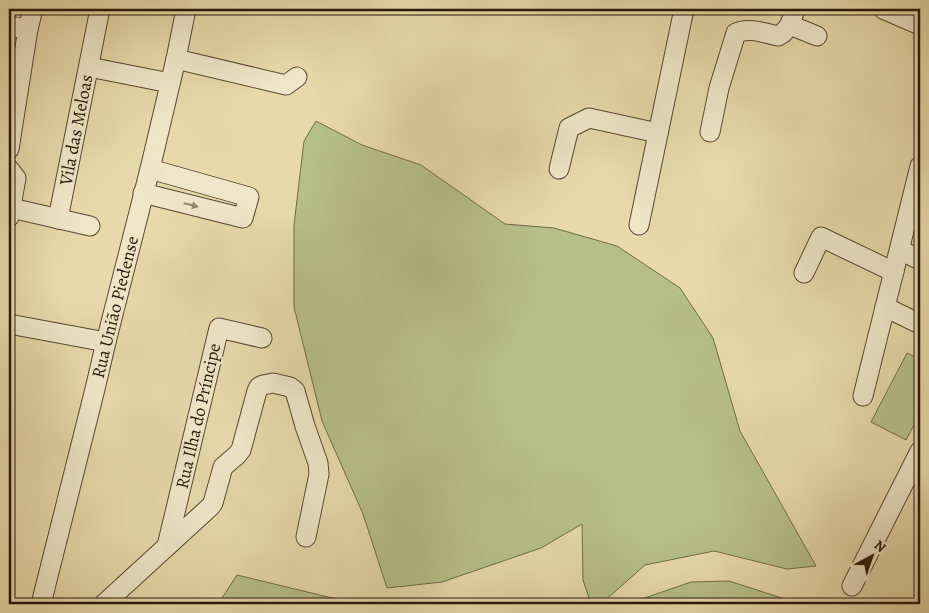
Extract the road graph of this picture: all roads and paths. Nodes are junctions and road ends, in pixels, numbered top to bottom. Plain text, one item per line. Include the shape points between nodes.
1 (33, 9) edge
2 (100, 9) edge
3 (183, 9) edge
4 (684, 9) edge
5 (883, 9) edge
6 (792, 17) edge
7 (920, 25) edge
8 (9, 26) edge
9 (28, 29) junction
10 (817, 36) dead end
11 (176, 59) junction
12 (89, 67) junction
13 (297, 77) dead end
14 (170, 83) junction
15 (11, 120) edge
16 (710, 132) dead end
17 (658, 133) junction
18 (9, 149) edge
19 (920, 166) edge
20 (9, 169) edge
21 (150, 169) junction
22 (559, 169) dead end
23 (143, 193) junction
24 (10, 213) edge
25 (58, 219) junction
26 (639, 225) dead end
27 (90, 226) dead end
28 (900, 250) junction
29 (920, 260) edge
30 (804, 272) dead end
31 (894, 272) junction
32 (885, 307) junction
33 (9, 324) edge
34 (920, 324) edge
35 (262, 338) dead end
36 (106, 342) junction
37 (863, 396) dead end
38 (920, 450) edge
39 (306, 537) dead end
40 (167, 546) junction
41 (852, 586) dead end
42 (41, 604) edge
43 (104, 604) edge

1 - 9 street
2 - 12 street, Vila das Meloas
3 - 11 street, Rua União Piedense
4 - 17 street
5 - 7 street
6 - 10 street
6 - 16 street via 778,36 756,30 736,33
8 - 9 street
9 - 15 street
11 - 13 street via 286,86
11 - 14 street, Rua União Piedense
12 - 14 street
12 - 25 street, Vila das Meloas
14 - 21 street, Rua União Piedense
15 - 18 street
17 - 22 street via 589,118 569,128
17 - 26 street
19 - 28 street
20 - 24 street via 16,178
21 - 23 street, Rua União Piedense
23 -> 21 street via 244,218 249,197
23 - 36 street, Rua União Piedense
24 - 25 street
25 - 27 street
28 - 29 street
28 - 31 street
30 - 31 street via 821,237
31 - 32 street
32 - 34 street
32 - 37 street
33 - 36 street
35 - 40 street, Rua Ilha do Príncipe via 219,328
36 - 42 street, Rua União Piedense
38 - 41 street
39 - 40 street via 319,466 296,392 273,382 259,387 257,391 241,450 223,467 212,505
40 - 43 street

